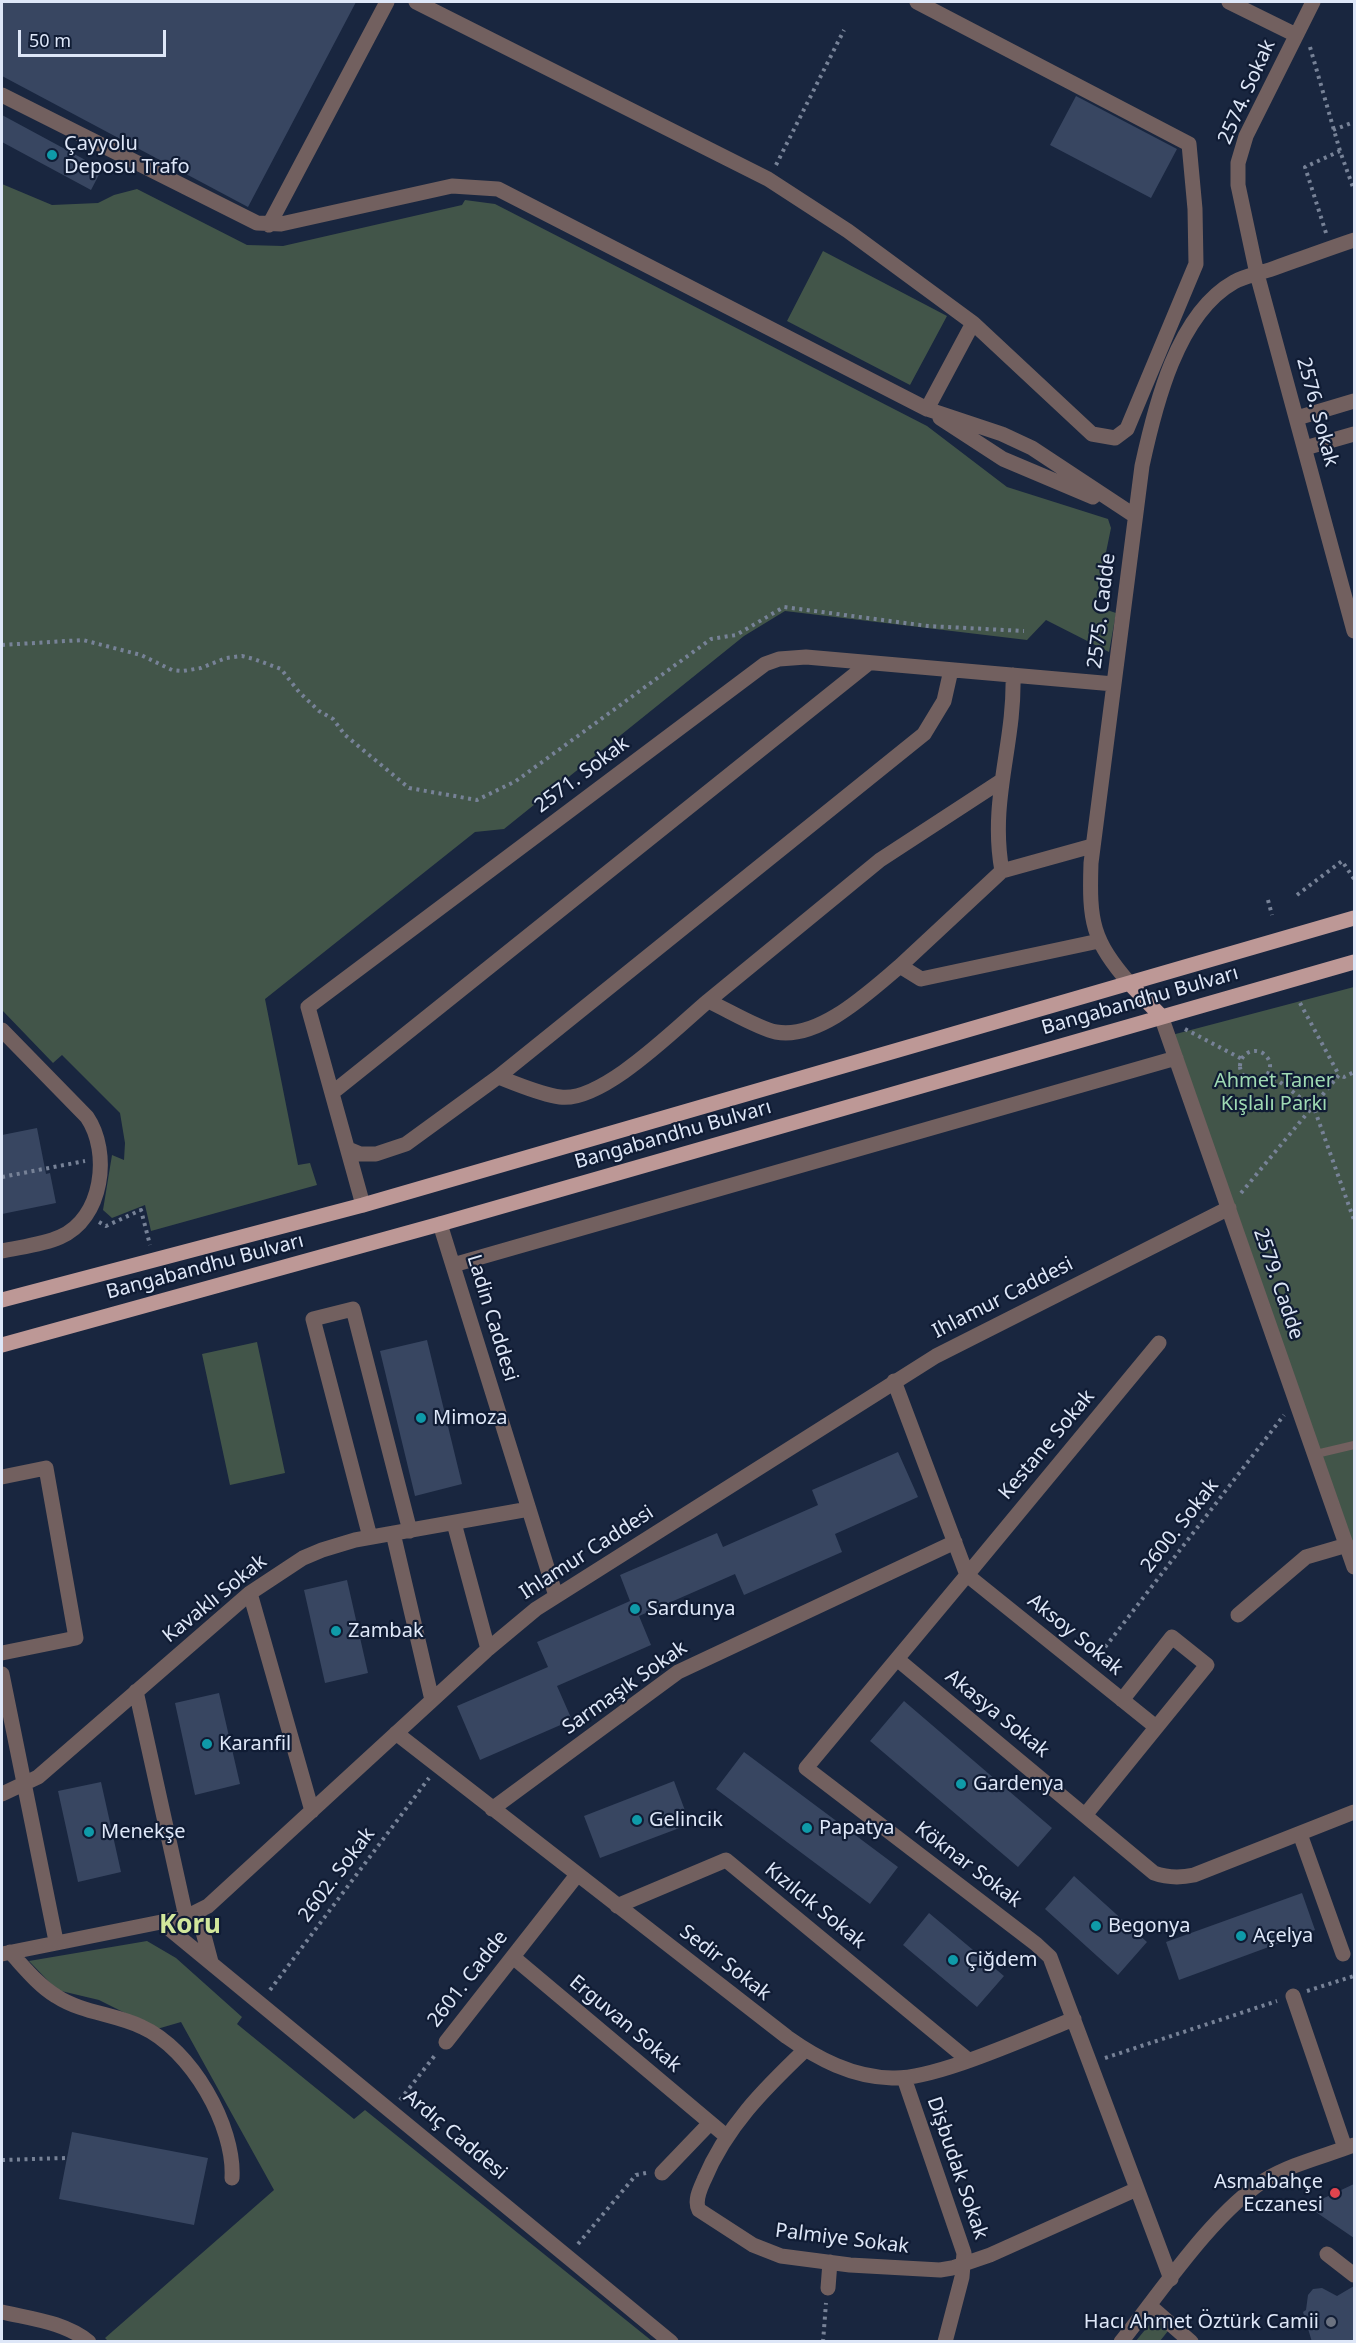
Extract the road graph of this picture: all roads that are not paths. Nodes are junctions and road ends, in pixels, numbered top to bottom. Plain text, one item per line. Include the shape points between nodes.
1 (387, 2) edge
2 (416, 2) edge
3 (917, 2) edge
4 (1229, 2) edge
5 (1312, 2) edge
6 (1299, 28) junction
7 (2, 95) edge
8 (269, 225) junction
9 (1354, 240) edge
10 (1257, 274) junction
11 (973, 323) junction
12 (1354, 401) edge
13 (927, 409) junction
14 (1297, 418) junction
15 (1354, 434) edge
16 (1305, 448) junction
17 (1136, 516) junction
18 (1354, 631) edge
19 (869, 663) junction
20 (951, 670) junction
21 (1013, 675) junction
22 (1114, 684) junction
23 (1001, 781) junction
24 (1092, 846) junction
25 (1002, 871) junction
26 (1354, 918) edge
27 (1099, 941) junction
28 (1354, 962) edge
29 (900, 966) junction
30 (1130, 984) junction
31 (708, 1001) junction
32 (1161, 1016) junction
33 (2, 1030) edge
34 (1176, 1058) junction
35 (498, 1077) junction
36 (332, 1093) junction
37 (348, 1149) junction
38 (363, 1205) junction
39 (1229, 1208) junction
40 (440, 1224) junction
41 (2, 1251) edge
42 (453, 1265) junction
43 (2, 1300) edge
44 (1159, 1342) dead end
45 (2, 1345) edge
46 (894, 1381) junction
47 (1354, 1445) edge
48 (1316, 1454) junction
49 (2, 1477) edge
50 (529, 1509) junction
51 (454, 1523) junction
52 (410, 1531) junction
53 (393, 1533) junction
54 (370, 1537) junction
55 (955, 1542) junction
56 (1347, 1545) junction
57 (1354, 1567) edge
58 (967, 1575) junction
59 (250, 1593) junction
60 (556, 1596) junction
61 (1238, 1615) dead end
62 (488, 1649) junction
63 (2, 1653) edge
64 (897, 1659) junction
65 (2, 1674) edge
66 (136, 1691) junction
67 (432, 1700) junction
68 (1122, 1700) junction
69 (1156, 1727) junction
70 (396, 1733) junction
71 (25, 1785) junction
72 (2, 1794) edge
73 (492, 1809) junction
74 (312, 1811) junction
75 (1354, 1812) edge
76 (1086, 1814) junction
77 (1300, 1834) junction
78 (577, 1875) junction
79 (617, 1906) junction
80 (192, 1915) junction
81 (161, 1922) junction
82 (56, 1941) junction
83 (6, 1953) edge
84 (1343, 1954) dead end
85 (513, 1957) junction
86 (211, 1962) junction
87 (1293, 1996) road end
88 (1074, 2019) junction
89 (446, 2042) road end
90 (805, 2049) junction
91 (968, 2060) junction
92 (904, 2078) junction
93 (710, 2123) junction
94 (726, 2136) junction
95 (1350, 2147) edge
96 (662, 2173) road end
97 (232, 2178) dead end
98 (1137, 2189) junction
99 (1327, 2254) dead end
100 (830, 2262) junction
101 (964, 2264) junction
102 (1354, 2275) edge
103 (1171, 2279) junction
104 (828, 2288) road end
105 (1150, 2306) junction
106 (2, 2312) edge
107 (89, 2342) edge
108 (671, 2342) edge
109 (945, 2342) edge
110 (1121, 2342) edge
111 (1191, 2342) edge

1 - 8 street
2 - 11 street via 768,179 848,231
3 - 11 street via 1189,144 1196,264 1122,435 1115,438 1092,434
4 - 6 street
5 - 6 street, 2574. Sokak
6 - 10 street, 2574. Sokak via 1246,136 1238,163 1238,191
7 - 8 street via 248,219
8 - 13 street via 452,186 498,189
9 - 10 street, 2575. Cadde
10 - 14 street, 2576. Sokak
10 - 17 street, 2575. Cadde via 1235,281 1216,294 1189,328 1179,348 1146,446
11 - 13 street
12 - 14 street
13 - 17 street via 1003,459
13 - 17 street via 1032,448
14 - 16 street, 2576. Sokak
15 - 16 street
16 - 18 street, 2576. Sokak
17 - 22 street, 2575. Cadde
19 - 20 street, 2571. Sokak
19 - 36 street
19 - 36 street, 2571. Sokak via 794,657 765,664 308,1007
20 - 21 street, 2571. Sokak
20 - 35 street via 944,701 924,734
21 - 22 street, 2571. Sokak
21 - 23 street via 1011,731
22 - 24 street, 2575. Cadde
23 - 25 street via 996,832
23 - 31 street via 880,860
24 - 25 street
24 - 27 street, 2575. Cadde via 1091,909
25 - 29 street
26 - 30 main road, Bangabandhu Bulvarı
27 - 29 street via 921,979
27 - 30 street, 2575. Cadde via 1106,956
28 - 32 main road, Bangabandhu Bulvarı
29 - 31 street via 836,1015 795,1031 776,1032
30 - 32 main road
30 - 38 main road, Bangabandhu Bulvarı
31 - 35 street via 609,1083 582,1096 561,1098
32 - 34 street, 2579. Cadde
32 - 40 main road, Bangabandhu Bulvarı
33 - 41 street via 87,1117 97,1135 101,1158 96,1192 74,1227 59,1238
34 - 39 street, 2579. Cadde
34 - 42 street
35 - 37 street via 406,1144 375,1154
36 - 37 street, 2571. Sokak
37 - 38 street, 2571. Sokak
38 - 43 main road, Bangabandhu Bulvarı
39 - 46 street, Ihlamur Caddesi via 958,1343
39 - 48 street, 2579. Cadde
40 - 42 street, Ladin Caddesi
40 - 45 main road, Bangabandhu Bulvarı
42 - 50 street, Ladin Caddesi
44 - 58 street, Kestane Sokak
46 - 55 street
46 - 60 street, Ihlamur Caddesi
47 - 48 lane
48 - 56 street, 2579. Cadde
49 - 63 street via 46,1468 76,1638
50 - 51 street, Kavaklı Sokak
50 - 60 street, Ladin Caddesi
51 - 52 street, Kavaklı Sokak
51 - 62 street
52 - 53 street, Kavaklı Sokak
52 - 54 street via 352,1309 313,1319
53 - 54 street, Kavaklı Sokak
53 - 67 street
54 - 59 street, Kavaklı Sokak via 322,1550
55 - 58 street
55 - 73 street, Sarmaşık Sokak via 678,1672
56 - 57 street, 2579. Cadde
56 - 61 street via 1306,1557
58 - 64 street, Köknar Sokak
58 - 68 street, Aksoy Sokak
59 - 66 street, Kavaklı Sokak
59 - 74 street
60 - 62 street, Ihlamur Caddesi
62 - 67 street, Ihlamur Caddesi
64 - 76 street, Akasya Sokak
64 - 88 street, Köknar Sokak via 806,1768 1041,1948 1053,1962
65 - 71 street
66 - 71 street, Kavaklı Sokak
66 - 80 street
67 - 70 street, Ihlamur Caddesi
68 - 69 street, Aksoy Sokak
68 - 69 street via 1172,1637 1181,1644 1207,1665
69 - 76 street
70 - 73 street, Sedir Sokak
70 - 74 street, Ihlamur Caddesi
71 - 72 street, Kavaklı Sokak
71 - 82 street
73 - 78 street, Sedir Sokak
74 - 80 street, Ihlamur Caddesi via 208,1906
75 - 77 street, Akasya Sokak
76 - 77 street, Akasya Sokak via 1154,1873 1168,1877 1194,1875
77 - 84 street
78 - 79 street, Sedir Sokak
78 - 85 street, 2601. Cadde
79 - 90 street, Sedir Sokak
79 - 91 street, Kızılcık Sokak via 726,1860
80 - 81 street, Ihlamur Caddesi
80 - 86 street
81 - 82 street, Ihlamur Caddesi
81 - 86 street, Ardıç Caddesi
82 - 83 street, Ihlamur Caddesi
83 - 97 street via 54,1996 125,2020 163,2038 188,2067 221,2119 231,2151
85 - 89 street, 2601. Cadde
85 - 93 street, Erguvan Sokak
86 - 108 street, Ardıç Caddesi
87 - 95 street
88 - 91 street, Sedir Sokak
88 - 98 street, Köknar Sokak
90 - 92 street, Sedir Sokak via 855,2072
90 - 94 street, Palmiye Sokak via 756,2098
91 - 92 street, Sedir Sokak
92 - 101 street, Dişbudak Sokak via 962,2240
93 - 94 street, Erguvan Sokak
93 - 96 street
94 - 100 street, Palmiye Sokak via 698,2195 699,2210 770,2253
95 - 103 street via 1257,2185 1226,2213
98 - 101 street, Palmiye Sokak
98 - 103 street, Köknar Sokak
99 - 102 street
100 - 101 street, Palmiye Sokak via 924,2270
100 - 104 street
101 - 109 street, Dişbudak Sokak
103 - 105 street
105 - 110 street
105 - 111 street
106 - 107 street via 55,2324 75,2331

